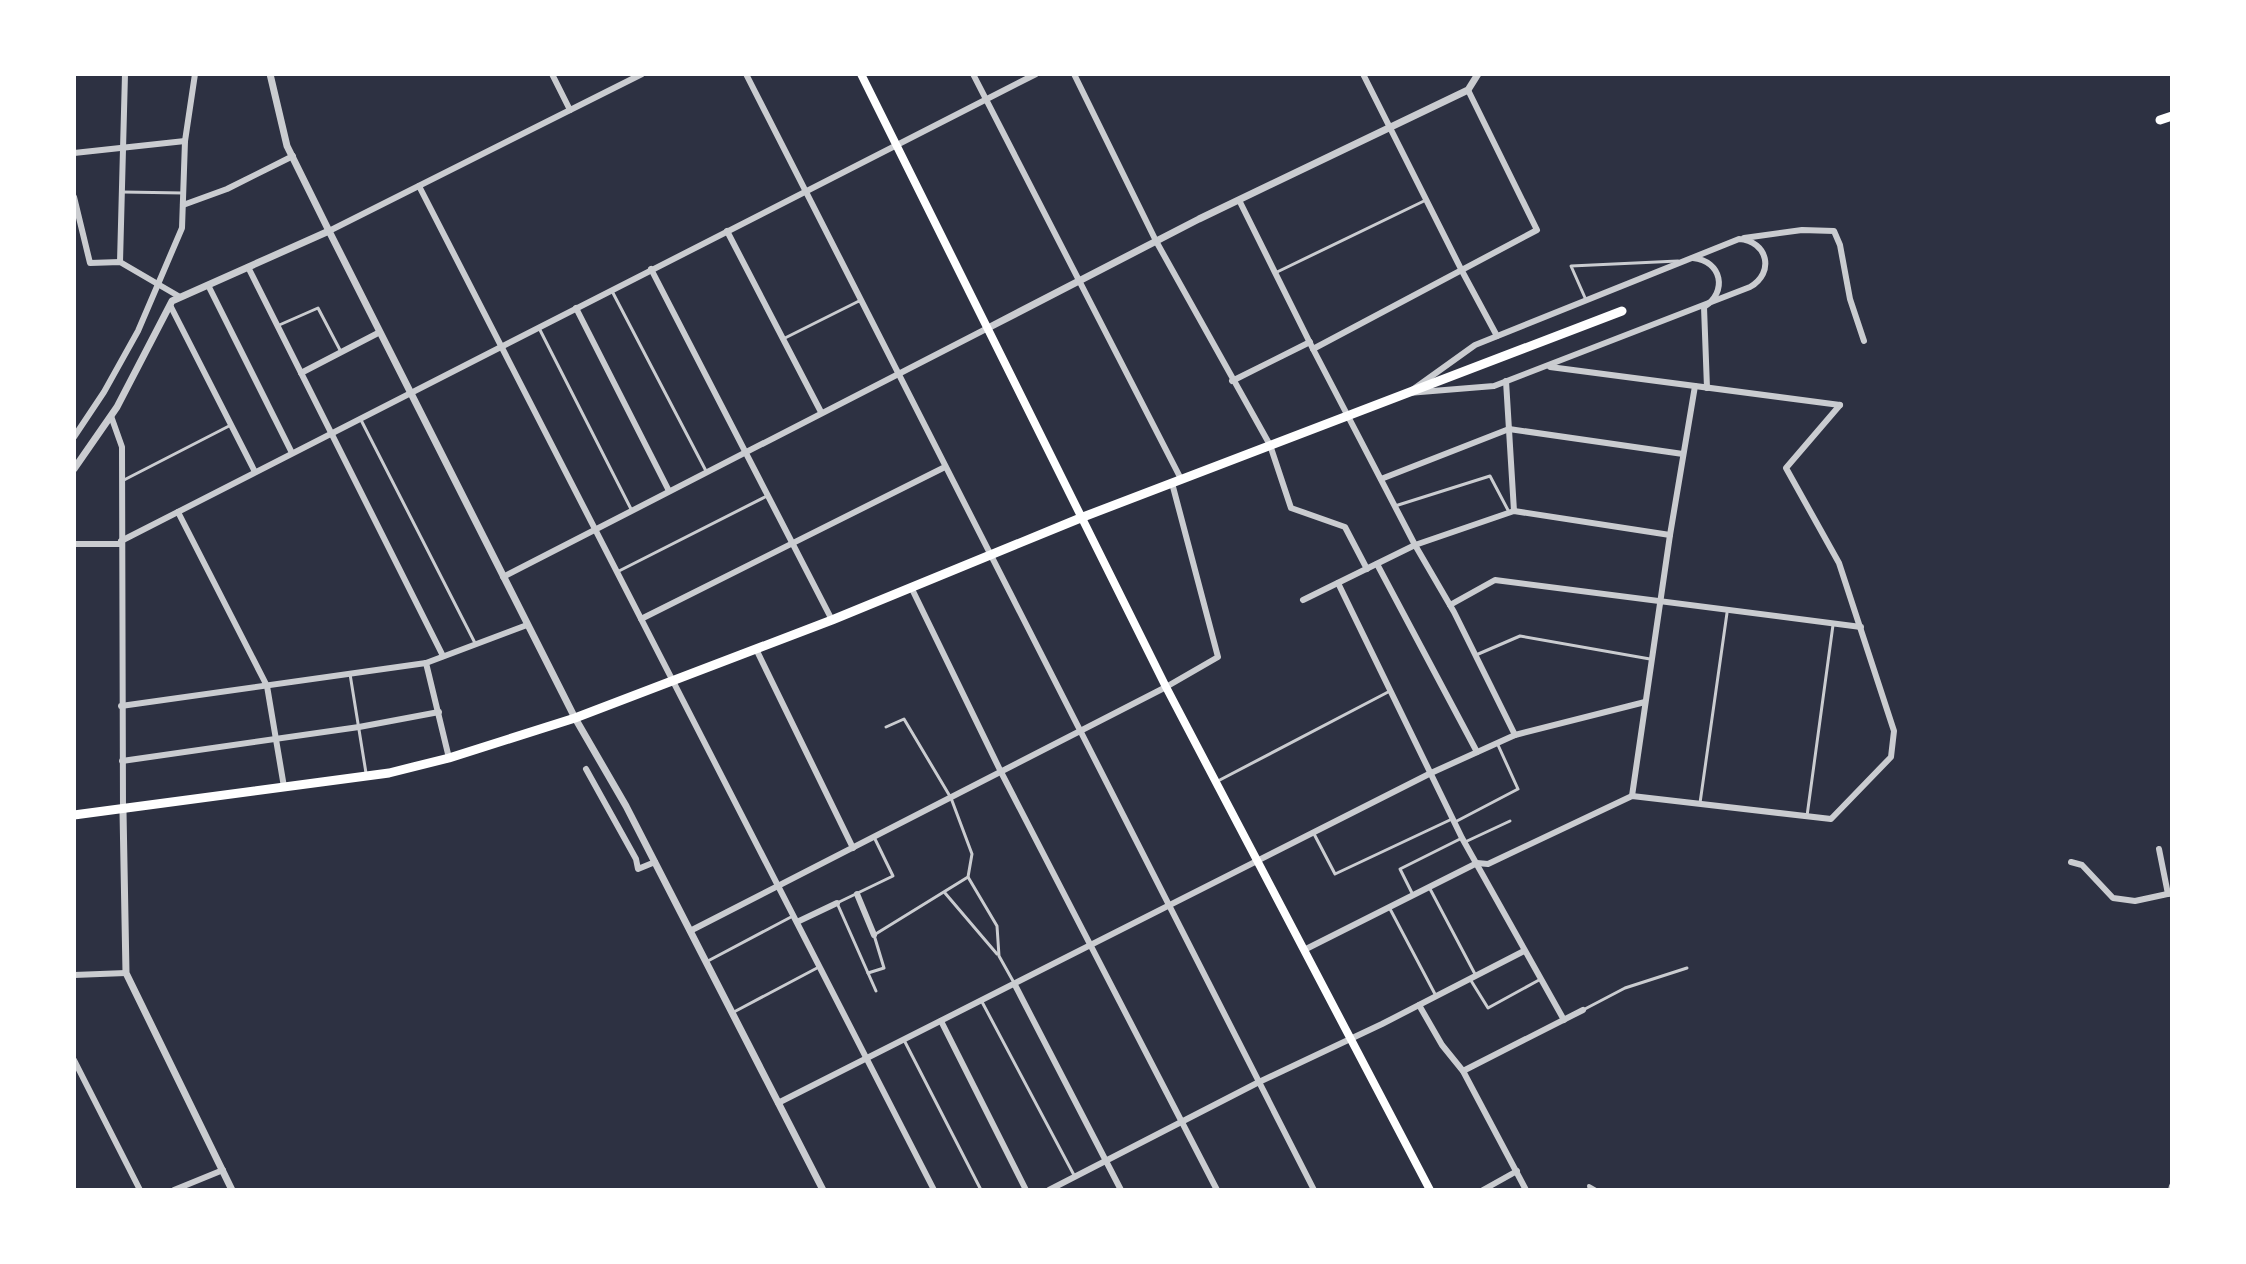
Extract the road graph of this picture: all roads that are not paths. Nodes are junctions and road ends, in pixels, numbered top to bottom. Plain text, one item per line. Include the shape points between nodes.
1 (125, 74) edge
2 (195, 74) edge
3 (270, 74) edge
4 (552, 74) edge
5 (642, 74) edge
6 (746, 74) edge
7 (861, 74) edge
8 (973, 74) edge
9 (1074, 74) edge
10 (1363, 74) edge
11 (1467, 74) edge
12 (1478, 74) edge
13 (1033, 75) edge
14 (1470, 87) junction
15 (986, 99) junction
16 (570, 110) junction
17 (2172, 116) edge
18 (2160, 120) dead end
19 (1390, 128) junction
20 (185, 141) junction
21 (895, 145) junction
22 (125, 147) junction
23 (74, 153) edge
24 (293, 156) junction
25 (419, 186) junction
26 (805, 191) junction
27 (123, 192) junction
28 (183, 193) junction
29 (74, 197) edge
30 (1239, 200) junction
31 (1426, 200) junction
32 (183, 205) junction
33 (329, 231) junction
34 (727, 231) junction
35 (1739, 239) junction
36 (1156, 241) junction
37 (1685, 260) junction
38 (120, 262) junction
39 (248, 267) junction
40 (651, 269) junction
41 (1462, 271) junction
42 (1275, 273) junction
43 (1079, 281) junction
44 (159, 285) junction
45 (208, 285) junction
46 (612, 289) junction
47 (180, 297) junction
48 (1586, 300) junction
49 (860, 301) junction
50 (170, 305) junction
51 (1704, 307) junction
52 (576, 308) junction
53 (1622, 311) dead end
54 (277, 326) junction
55 (538, 327) junction
56 (986, 329) junction
57 (380, 332) junction
58 (1497, 336) junction
59 (783, 339) junction
60 (1864, 341) dead end
61 (501, 346) junction
62 (1311, 346) junction
63 (341, 352) junction
64 (1547, 367) junction
65 (301, 373) junction
66 (897, 373) junction
67 (1232, 381) junction
68 (1506, 381) junction
69 (1695, 386) junction
70 (1707, 388) junction
71 (410, 392) junction
72 (1408, 393) junction
73 (821, 412) junction
74 (1348, 415) junction
75 (111, 416) junction
76 (360, 418) junction
77 (231, 425) junction
78 (1509, 429) junction
79 (331, 433) junction
80 (74, 437) edge
81 (1270, 445) junction
82 (745, 452) junction
83 (292, 453) junction
84 (1683, 454) junction
85 (945, 467) junction
86 (74, 469) edge
87 (255, 472) junction
88 (706, 472) junction
89 (1381, 479) junction
90 (122, 481) junction
91 (1176, 481) junction
92 (669, 491) junction
93 (768, 496) junction
94 (1395, 506) junction
95 (632, 511) junction
96 (178, 512) junction
97 (1512, 512) junction
98 (1083, 517) junction
99 (595, 530) junction
100 (1670, 535) junction
101 (121, 542) junction
102 (792, 543) junction
103 (74, 544) edge
104 (1415, 545) junction
105 (991, 554) junction
106 (1377, 564) junction
107 (1367, 569) junction
108 (617, 572) junction
109 (503, 577) junction
110 (1338, 583) junction
111 (911, 587) junction
112 (1303, 600) dead end
113 (1660, 600) junction
114 (1450, 605) junction
115 (1727, 609) junction
116 (641, 619) junction
117 (832, 620) junction
118 (1833, 623) junction
119 (527, 625) junction
120 (1861, 627) junction
121 (476, 645) junction
122 (756, 649) junction
123 (1476, 655) junction
124 (443, 656) junction
125 (1651, 659) junction
126 (426, 663) junction
127 (350, 674) junction
128 (673, 680) junction
129 (267, 686) junction
130 (1166, 687) junction
131 (1391, 691) junction
132 (1645, 702) junction
133 (121, 706) junction
134 (439, 712) junction
135 (575, 718) junction
136 (359, 727) junction
137 (886, 727) dead end
138 (1081, 731) junction
139 (1515, 735) junction
140 (276, 739) junction
141 (1498, 743) junction
142 (1477, 752) junction
143 (449, 758) junction
144 (122, 761) junction
145 (586, 769) dead end
146 (1001, 772) junction
147 (1431, 773) junction
148 (367, 777) junction
149 (1216, 782) junction
150 (284, 787) junction
151 (1632, 796) junction
152 (951, 798) junction
153 (1700, 805) junction
154 (123, 811) junction
155 (74, 815) edge
156 (1807, 816) junction
157 (1454, 820) junction
158 (1510, 821) dead end
159 (1313, 832) junction
160 (874, 837) junction
161 (1464, 840) junction
162 (853, 848) junction
163 (2159, 849) dead end
164 (1257, 860) junction
165 (655, 862) junction
166 (2071, 862) dead end
167 (1477, 863) junction
168 (968, 877) junction
169 (778, 886) junction
170 (1429, 887) junction
171 (945, 893) junction
172 (2170, 893) edge
173 (857, 894) junction
174 (1413, 895) junction
175 (837, 903) junction
176 (1169, 904) junction
177 (1389, 907) junction
178 (795, 919) junction
179 (690, 931) junction
180 (874, 935) junction
181 (1090, 945) junction
182 (1304, 950) junction
183 (1524, 951) junction
184 (999, 956) junction
185 (706, 962) junction
186 (819, 966) junction
187 (1687, 968) dead end
188 (126, 973) junction
189 (868, 973) junction
190 (74, 975) edge
191 (1473, 978) junction
192 (1541, 979) junction
193 (1015, 985) junction
194 (876, 991) dead end
195 (1436, 997) junction
196 (981, 1000) junction
197 (1419, 1005) junction
198 (1583, 1010) joint
199 (732, 1013) junction
200 (1564, 1020) junction
201 (941, 1021) junction
202 (1350, 1038) junction
203 (904, 1040) junction
204 (867, 1059) junction
205 (74, 1060) edge
206 (1463, 1071) junction
207 (1259, 1082) junction
208 (778, 1103) junction
209 (1181, 1122) junction
210 (1105, 1161) junction
211 (223, 1170) junction
212 (1517, 1171) junction
213 (1075, 1177) junction
214 (140, 1190) edge
215 (174, 1190) edge
216 (232, 1190) edge
217 (823, 1190) edge
218 (934, 1190) edge
219 (981, 1190) edge
220 (1026, 1190) edge
221 (1049, 1190) edge
222 (1121, 1190) edge
223 (1217, 1190) edge
224 (1314, 1190) edge
225 (1430, 1190) edge
226 (1483, 1190) edge
227 (1526, 1190) edge
228 (1590, 1190) edge
229 (1596, 1190) edge

1 - 22 street
2 - 20 street
3 - 24 street
4 - 16 street
5 - 16 street
6 - 26 street
7 - 21 main road
8 - 15 street
9 - 36 street
10 - 19 street
11 - 14 street
12 - 14 street
13 - 15 street
14 - 19 street
14 - 41 street via 1537,230
15 - 21 street
15 - 43 street
16 - 25 street
17 - 18 main road
19 - 30 street
19 - 31 street
20 - 22 street
20 - 28 street
21 - 26 street
21 - 56 main road
22 - 23 street
22 - 27 street
24 - 32 street
24 - 33 street
25 - 33 street
25 - 61 street
26 - 34 street
26 - 49 street
27 - 28 lane
27 - 38 street
28 - 32 street
29 - 38 street via 90,263
30 - 36 street
30 - 42 street
31 - 41 street
31 - 42 lane
32 - 44 street via 182,228
33 - 39 street
33 - 57 street
34 - 40 street
34 - 59 street
35 - 37 street
35 - 51 street via 1761,248 1767,262 1763,278
35 - 60 street via 1834,231
36 - 43 street
36 - 67 street
37 - 48 street
37 - 48 lane via 1571,266
37 - 51 street via 1708,262 1718,274 1719,290
38 - 44 street
39 - 45 street
39 - 54 street
40 - 46 street
40 - 82 street
41 - 58 street
41 - 62 street
42 - 62 street
43 - 56 street
43 - 91 street
44 - 47 street
44 - 80 street via 104,392
45 - 47 street
45 - 83 street
46 - 52 street
46 - 88 lane
47 - 50 street
48 - 58 street
49 - 59 lane
49 - 66 street
50 - 75 street
50 - 77 street
51 - 64 street
51 - 70 street
52 - 55 street
52 - 92 street
53 - 72 main road
54 - 63 lane via 318,308
54 - 65 street
55 - 61 street
55 - 95 lane
56 - 66 street
56 - 98 main road
57 - 63 street
57 - 71 street
58 - 72 street via 1475,345
59 - 73 street
61 - 71 street
61 - 99 street
62 - 67 street
62 - 74 street
63 - 65 street
64 - 68 street
64 - 69 street
65 - 79 street
66 - 73 street
66 - 85 street
67 - 81 street
68 - 72 street
68 - 78 street
69 - 70 street
69 - 84 street
70 - 120 street via 1840,405 1786,468 1839,563
71 - 76 street
71 - 109 street
72 - 74 main road
73 - 82 street
74 - 81 main road
74 - 89 street
75 - 86 street
75 - 90 street via 122,447
76 - 79 street
76 - 121 lane
77 - 87 street
77 - 90 lane
78 - 84 street
78 - 89 street
78 - 97 street
79 - 83 street
79 - 124 street
81 - 91 main road
81 - 107 street via 1291,508 1345,527
82 - 88 street
82 - 93 street
83 - 87 street
84 - 100 street
85 - 102 street
85 - 105 street
87 - 96 street
88 - 92 street
89 - 94 street
90 - 101 street
91 - 98 main road
91 - 130 street via 1218,657
92 - 95 street
93 - 102 street
93 - 108 lane
94 - 97 lane via 1490,476
94 - 104 street
95 - 99 street
96 - 101 street
96 - 129 street
97 - 100 street
97 - 104 street
98 - 105 main road
98 - 130 main road
99 - 108 street
99 - 109 street
100 - 113 street
101 - 103 street
101 - 133 street
102 - 116 street
102 - 117 street
104 - 106 street
104 - 114 street
105 - 111 main road
105 - 138 street
106 - 107 street
106 - 142 street
107 - 110 street
108 - 116 street
109 - 119 street
110 - 112 street
110 - 131 street
111 - 117 main road
111 - 146 street
113 - 114 street via 1495,580
113 - 115 street
113 - 125 street
114 - 123 street
115 - 118 street
115 - 153 lane
116 - 128 street
117 - 122 main road
118 - 120 street
118 - 156 lane
119 - 121 street
119 - 135 street
120 - 156 street via 1894,731 1891,757 1831,819
121 - 124 street
122 - 128 main road
122 - 162 street
123 - 125 lane via 1520,636
123 - 139 street
124 - 126 street
125 - 132 street
126 - 127 street
126 - 134 street
127 - 129 street
127 - 136 lane
128 - 135 main road
128 - 169 street
129 - 133 street
129 - 140 street
130 - 138 street
130 - 149 main road
131 - 147 street
131 - 149 lane
132 - 139 street
132 - 151 street
133 - 144 street
134 - 136 street
134 - 143 street
135 - 143 main road
135 - 165 street
136 - 140 street
136 - 148 lane
137 - 152 lane via 904,719
138 - 146 street
138 - 176 street
139 - 141 street
140 - 144 street
140 - 150 street
141 - 142 street
141 - 157 lane via 1518,789
142 - 147 street
143 - 148 main road
144 - 154 street
145 - 165 street via 638,869
146 - 152 street
146 - 181 street
147 - 157 street
147 - 159 street
148 - 150 main road
149 - 164 main road
150 - 154 main road
151 - 153 street
151 - 167 street via 1488,864
152 - 160 street
152 - 168 lane via 972,854
153 - 156 street
154 - 155 main road
154 - 188 street
157 - 159 lane via 1335,874
157 - 161 street
158 - 161 lane
159 - 164 street
160 - 162 street
160 - 173 lane via 893,876
161 - 167 street
161 - 174 lane via 1400,869
162 - 169 street
163 - 172 street
164 - 176 street
164 - 182 main road
165 - 179 street
166 - 172 street via 2082,865 2113,898 2135,901
167 - 170 street
167 - 183 street
168 - 171 lane
168 - 184 lane via 997,926
169 - 178 street
169 - 179 street
170 - 174 street
170 - 191 lane
171 - 180 lane
171 - 184 lane
173 - 175 lane
173 - 180 street
174 - 177 street
175 - 178 street
175 - 189 lane
176 - 181 street
176 - 207 street
177 - 182 street
177 - 195 lane
178 - 185 lane
178 - 186 street
179 - 185 street
180 - 189 lane via 884,968
181 - 193 street
181 - 209 street
182 - 202 main road
183 - 191 street
183 - 192 street
184 - 193 lane
185 - 199 street
186 - 199 lane
186 - 204 street
187 - 198 lane via 1625,988
188 - 190 street
188 - 211 street
189 - 194 lane
191 - 192 lane via 1488,1008
191 - 195 street
192 - 200 street
193 - 196 street
193 - 210 street
195 - 197 street
196 - 201 street
196 - 213 lane
197 - 202 street
197 - 206 street
198 - 200 street
199 - 208 street
200 - 206 street
201 - 203 street
201 - 220 street
202 - 207 street
202 - 225 main road
203 - 204 street
203 - 219 lane
204 - 208 street
204 - 218 street
205 - 214 street
206 - 212 street
207 - 209 street
207 - 224 street
208 - 217 street
209 - 210 street
209 - 223 street
210 - 213 street
210 - 222 street
211 - 215 street
211 - 216 street
212 - 226 street
212 - 227 street
213 - 221 street
228 - 229 street via 1589,1186

